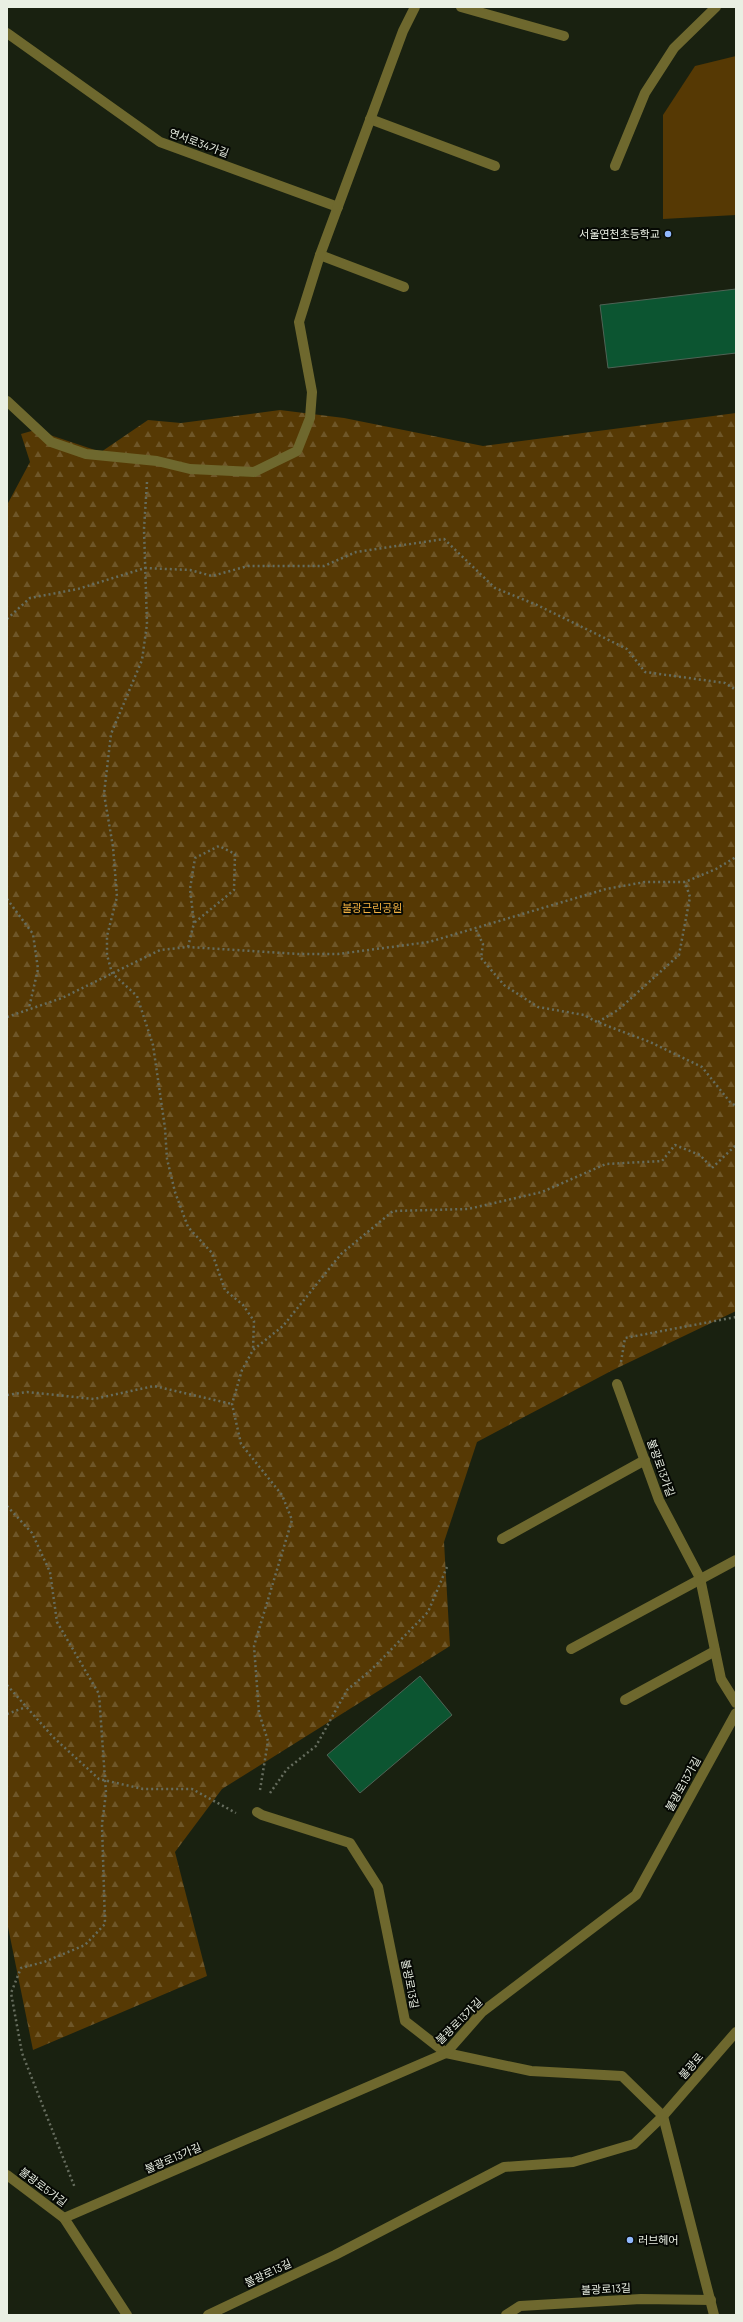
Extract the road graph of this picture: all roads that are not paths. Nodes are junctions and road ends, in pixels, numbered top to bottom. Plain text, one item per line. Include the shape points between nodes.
1 (415, 7) edge
2 (461, 7) edge
3 (716, 7) edge
4 (7, 33) edge
5 (564, 36) dead end
6 (370, 119) junction
7 (495, 166) dead end
8 (615, 166) dead end
9 (338, 207) junction
10 (320, 255) junction
11 (404, 287) dead end
12 (7, 401) edge
13 (617, 1384) road end
14 (645, 1460) junction
15 (502, 1539) dead end
16 (736, 1560) edge
17 (700, 1578) junction
18 (570, 1649) dead end
19 (715, 1651) junction
20 (624, 1700) dead end
21 (736, 1703) edge
22 (736, 1713) edge
23 (257, 1812) road end
24 (736, 2032) edge
25 (446, 2053) junction
26 (663, 2116) junction
27 (7, 2175) edge
28 (64, 2218) junction
29 (711, 2300) junction
30 (127, 2315) edge
31 (208, 2315) edge
32 (506, 2315) edge
33 (714, 2315) edge

1 - 6 street via 403,31
2 - 5 street
3 - 8 street via 674,48 646,93
4 - 9 street, 연서로34가길 via 160,142
6 - 7 street
6 - 9 street
9 - 10 street
10 - 11 street
10 - 12 street via 299,322 312,392 310,418 296,452 254,472 190,469 149,460 86,454 51,442
13 - 14 street, 불광로13가길
14 - 15 street
14 - 17 street, 불광로13가길 via 659,1500
16 - 17 street
17 - 18 street
17 - 19 street, 불광로13가길
19 - 20 street
19 - 21 street, 불광로13가길 via 721,1679
22 - 25 street, 불광로13가길 via 636,1895 482,2012
23 - 25 street, 불광로13길 via 350,1842 378,1887 405,2021
24 - 26 street, 불광로
25 - 26 street, 불광로13길 via 531,2071 622,2076
25 - 28 street, 불광로13가길
26 - 29 street
26 - 31 street, 불광로13길 via 634,2144 573,2162 504,2167 335,2255
27 - 28 street, 불광로5가길
28 - 30 street
29 - 32 street, 불광로13길 via 641,2299 520,2306
29 - 33 street

